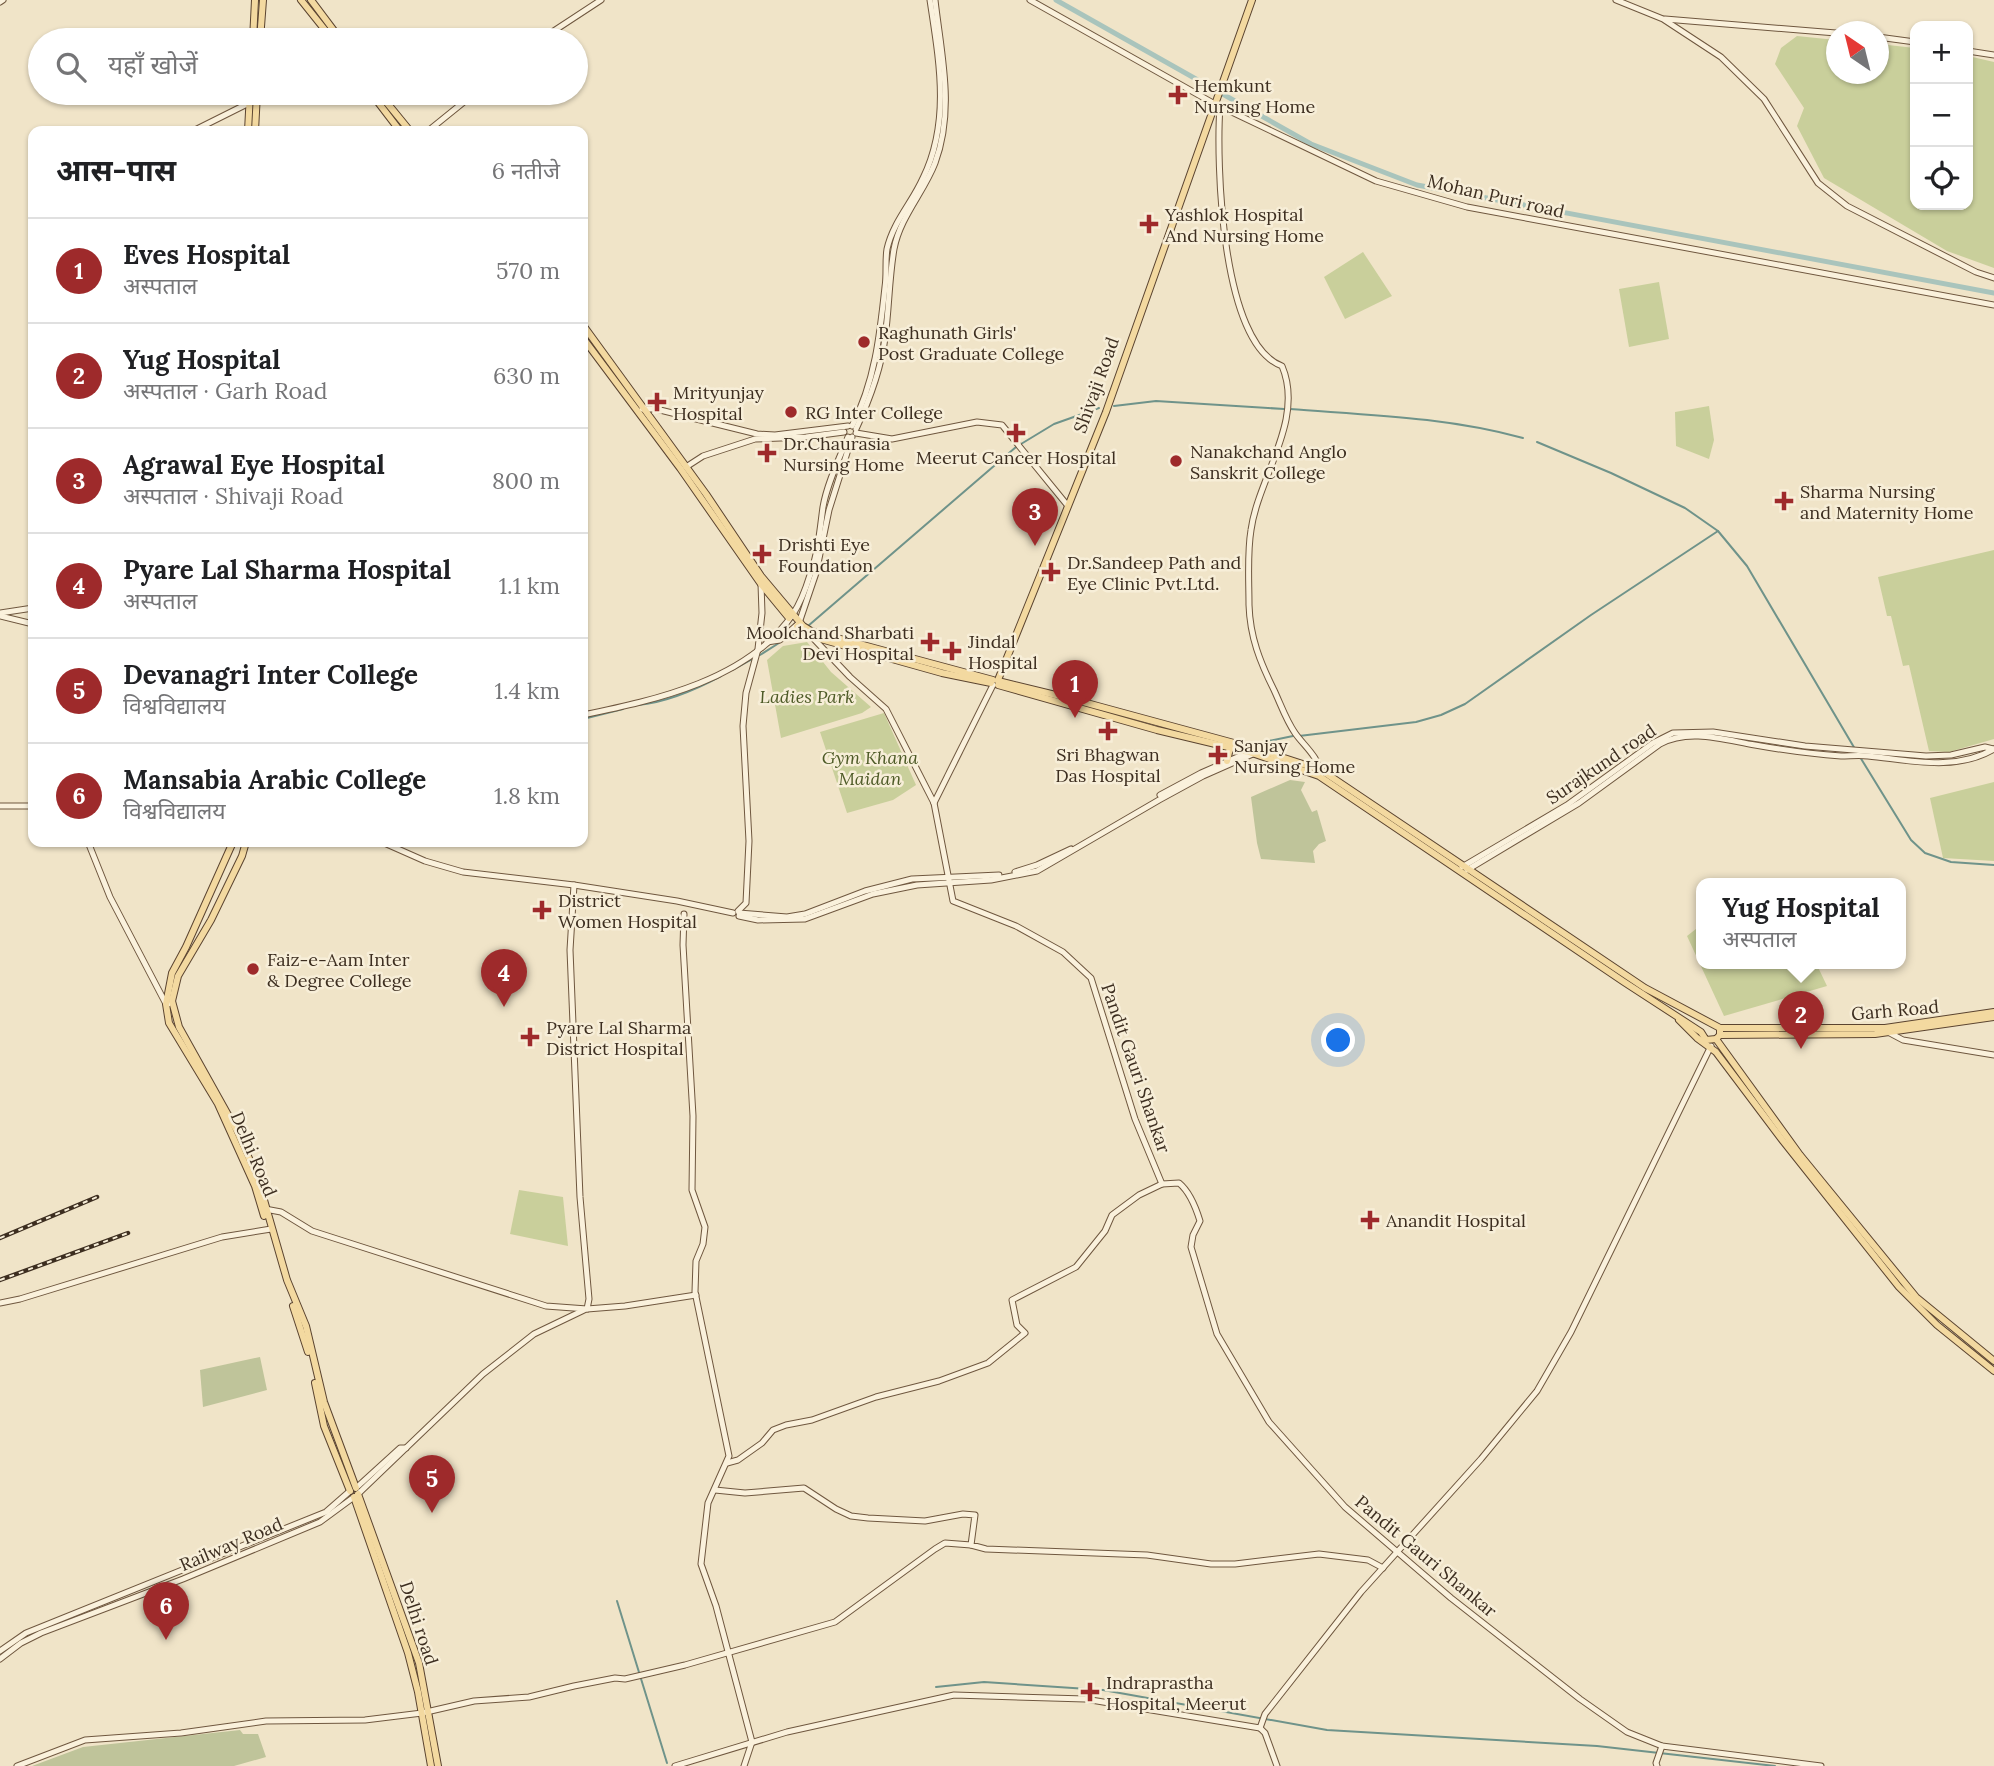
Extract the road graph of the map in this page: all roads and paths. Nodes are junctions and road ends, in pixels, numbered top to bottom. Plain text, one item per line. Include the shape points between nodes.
1 (255, 0) edge
2 (263, 0) edge
3 (301, 0) edge
4 (311, 0) edge
5 (601, 0) edge
6 (932, 0) edge
7 (1030, 0) edge
8 (1250, 0) edge
9 (1616, 0) edge
10 (1663, 19) junction
11 (254, 28) edge
12 (261, 28) edge
13 (323, 28) edge
14 (332, 28) edge
15 (558, 28) edge
16 (1826, 32) edge
17 (1889, 38) edge
18 (1910, 41) edge
19 (1973, 52) edge
20 (1994, 55) edge
21 (1217, 102) junction
22 (245, 105) edge
23 (249, 105) edge
24 (256, 105) edge
25 (380, 105) edge
26 (389, 105) edge
27 (460, 105) edge
28 (204, 126) edge
29 (248, 126) edge
30 (255, 126) edge
31 (396, 126) edge
32 (406, 126) edge
33 (434, 126) edge
34 (1994, 278) edge
35 (1994, 305) edge
36 (588, 332) edge
37 (588, 344) edge
38 (640, 410) junction
39 (851, 431) junction
40 (686, 467) junction
41 (1066, 506) junction
42 (761, 583) junction
43 (28, 609) edge
44 (0, 615) edge
45 (791, 617) junction
46 (28, 623) edge
47 (804, 629) junction
48 (767, 642) junction
49 (758, 649) junction
50 (995, 682) junction
51 (588, 714) edge
52 (1230, 748) junction
53 (1255, 751) junction
54 (1862, 753) junction
55 (1227, 761) junction
56 (1320, 773) junction
57 (933, 803) junction
58 (0, 806) edge
59 (28, 806) edge
60 (90, 847) edge
61 (231, 847) edge
62 (245, 847) edge
63 (393, 847) edge
64 (1464, 868) junction
65 (948, 881) junction
66 (574, 885) junction
67 (737, 913) junction
68 (684, 914) dead end
69 (1569, 940) junction
70 (169, 1003) junction
71 (1994, 1012) edge
72 (1678, 1017) junction
73 (1994, 1017) edge
74 (1955, 1021) junction
75 (1886, 1031) junction
76 (1718, 1032) junction
77 (1711, 1046) junction
78 (1994, 1055) edge
79 (1785, 1139) junction
80 (248, 1163) junction
81 (1162, 1184) junction
82 (264, 1209) junction
83 (270, 1229) junction
84 (696, 1295) junction
85 (0, 1303) edge
86 (587, 1309) junction
87 (1972, 1348) junction
88 (1994, 1361) edge
89 (1994, 1371) edge
90 (727, 1463) junction
91 (715, 1490) junction
92 (355, 1494) junction
93 (971, 1545) junction
94 (1397, 1553) junction
95 (1383, 1567) junction
96 (186, 1569) junction
97 (189, 1577) junction
98 (0, 1651) edge
99 (726, 1653) junction
100 (0, 1659) edge
101 (425, 1712) junction
102 (1259, 1728) junction
103 (751, 1742) junction
104 (1661, 1750) junction
105 (17, 1766) edge
106 (432, 1766) edge
107 (438, 1766) edge
108 (675, 1766) edge
109 (744, 1766) edge
110 (1277, 1766) edge
111 (1657, 1766) edge
112 (1821, 1766) edge

1 - 11 main road
2 - 12 main road
3 - 13 main road
4 - 14 main road
5 - 15 street
6 - 39 street via 946,88 943,130 937,160 897,238 882,350 872,389
7 - 21 street, Mohan Puri road
8 - 21 main road, Shivaji Road
9 - 10 street
10 - 16 street
10 - 34 street via 1721,57 1764,99 1818,183 1847,206
17 - 18 street
19 - 20 street
21 - 35 street, Mohan Puri road via 1376,181 1467,207
21 - 41 main road, Shivaji Road
21 - 56 street via 1219,180 1229,265 1258,348 1270,362 1282,366 1285,375 1287,409 1251,529 1252,637 1283,713 1318,762
22 - 28 street
23 - 29 main road
24 - 30 main road
25 - 31 main road
26 - 32 main road
27 - 33 street
36 - 38 main road
37 - 38 main road
38 - 39 street via 757,434
38 - 40 main road
38 - 42 main road
39 - 40 street via 755,439 703,456
39 - 41 street via 892,439 977,422 1002,425
39 - 45 street via 824,504 812,571
39 - 47 street
40 - 45 main road
41 - 50 main road, Shivaji Road
42 - 45 main road
42 - 49 street
43 - 44 street
44 - 46 street
45 - 47 main road
45 - 48 street
47 - 48 street
47 - 50 main road via 942,673
47 - 57 street, Pandit Gauri Shankar via 886,709
48 - 49 street
49 - 51 street via 698,685 651,701
49 - 67 street via 743,726 749,841 746,903
50 - 52 main road
50 - 53 main road
50 - 57 street
52 - 53 main road
52 - 55 main road
53 - 55 street
53 - 56 main road
53 - 65 street via 1037,871 991,880
54 - 54 street via 1939,757 1994,749 1941,764
54 - 64 street, Surajkund road via 1697,731 1673,733 1544,821
55 - 65 street via 1037,865
56 - 64 main road
57 - 65 street, Pandit Gauri Shankar
58 - 59 street
60 - 70 street via 110,897
61 - 70 main road via 172,973
62 - 70 main road via 211,920 178,976
63 - 66 street via 463,872
64 - 69 main road
65 - 67 street via 865,891 787,917
65 - 81 street, Pandit Gauri Shankar via 953,901 1016,926 1063,952 1091,978 1135,1119
66 - 67 street
66 - 86 street via 570,950
68 - 84 street via 692,1189 705,1227 696,1261
69 - 72 main road
69 - 76 main road
70 - 80 main road, Delhi Road via 237,1131
70 - 80 main road, Delhi Road via 169,1023
71 - 74 main road, Garh Road
72 - 76 main road via 1706,1040
72 - 77 main road
73 - 74 main road, Garh Road
74 - 75 main road, Garh Road
75 - 76 main road, Garh Road
75 - 78 street via 1903,1040
76 - 79 main road
77 - 79 main road
77 - 94 street via 1537,1391
79 - 87 main road via 1916,1297
80 - 82 main road, Delhi Road
81 - 90 street via 1112,1215 1081,1262 1012,1300 1017,1325 1025,1333 988,1363 786,1425
81 - 94 street, Pandit Gauri Shankar via 1179,1183 1197,1211 1200,1221 1191,1247 1217,1334 1269,1422 1345,1507
82 - 83 main road, Delhi Road
82 - 86 street via 281,1212 312,1231 518,1298
83 - 85 street via 222,1237
83 - 92 main road, Delhi Road via 306,1326 322,1394
83 - 92 main road, Delhi Road via 308,1353 324,1426
84 - 86 street
84 - 90 street
86 - 92 street via 534,1334 483,1374
87 - 88 main road
87 - 89 main road
90 - 91 street
91 - 93 street via 745,1493 804,1488 850,1516 878,1519 925,1521 975,1515
91 - 99 street via 708,1503 701,1564
92 - 96 street via 326,1512
92 - 97 street, Railway Road via 334,1514
92 - 101 main road, Delhi Road
93 - 95 street via 1147,1555 1211,1564 1319,1554 1368,1560
93 - 99 street via 945,1543 835,1622
94 - 95 street
94 - 104 street, Pandit Gauri Shankar via 1580,1699
95 - 102 street via 1325,1635
96 - 97 street
96 - 98 street via 26,1633
97 - 100 street, Railway Road via 41,1633
99 - 101 street via 529,1697 474,1701
99 - 103 street
101 - 105 street via 365,1720 266,1721 85,1740
101 - 106 main road, Delhi Road
101 - 107 main road
102 - 103 street via 1085,1699 954,1695
102 - 110 street
103 - 108 street
103 - 109 street
104 - 111 street
104 - 112 street, Pandit Gauri Shankar

